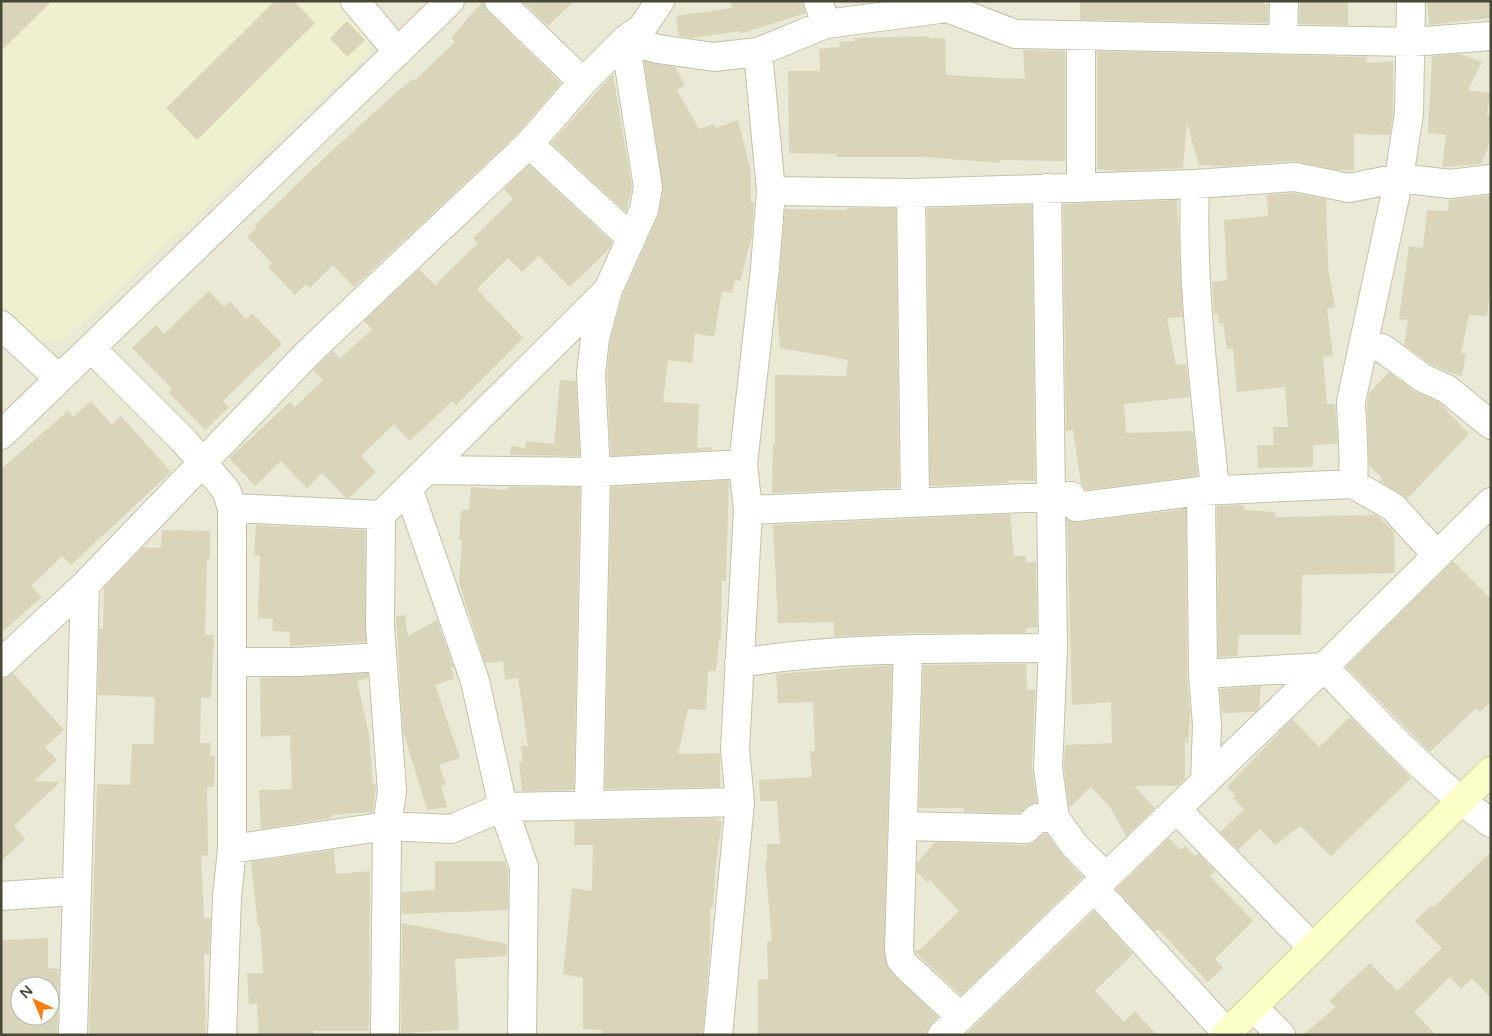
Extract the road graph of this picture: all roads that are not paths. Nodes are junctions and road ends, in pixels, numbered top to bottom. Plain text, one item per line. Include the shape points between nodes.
1 (355, 1) edge
2 (450, 1) edge
3 (499, 1) edge
4 (660, 1) edge
5 (1284, 1) edge
6 (1412, 1) edge
7 (951, 5) edge
8 (822, 13) edge
9 (1081, 35) junction
10 (1491, 36) edge
11 (1283, 39) junction
12 (625, 40) junction
13 (1412, 42) junction
14 (398, 52) junction
15 (758, 52) junction
16 (583, 82) junction
17 (529, 144) junction
18 (1400, 178) junction
19 (1491, 179) edge
20 (1195, 184) junction
21 (1047, 188) junction
22 (1081, 188) junction
23 (771, 190) junction
24 (911, 193) junction
25 (631, 238) junction
26 (608, 290) junction
27 (1, 325) edge
28 (1363, 345) junction
29 (91, 348) junction
30 (58, 378) junction
31 (1491, 425) edge
32 (1, 435) edge
33 (203, 464) junction
34 (743, 464) junction
35 (596, 472) junction
36 (418, 479) junction
37 (1353, 484) junction
38 (1208, 491) junction
39 (1052, 498) junction
40 (915, 502) junction
41 (1491, 502) edge
42 (232, 508) junction
43 (748, 510) junction
44 (381, 515) junction
45 (1437, 555) junction
46 (85, 585) junction
47 (1053, 648) junction
48 (908, 649) junction
49 (381, 657) junction
50 (234, 662) junction
51 (740, 663) junction
52 (1, 664) edge
53 (1324, 667) junction
54 (1202, 674) junction
55 (1491, 771) edge
56 (1205, 782) junction
57 (1460, 801) junction
58 (740, 802) junction
59 (589, 805) junction
60 (503, 807) junction
61 (1176, 809) junction
62 (1055, 818) junction
63 (1491, 823) edge
64 (388, 826) junction
65 (904, 826) junction
66 (232, 849) junction
67 (1099, 882) junction
68 (75, 891) junction
69 (1, 896) edge
70 (1313, 948) junction
71 (1253, 1007) junction
72 (951, 1026) edge
73 (1226, 1034) edge
74 (73, 1035) edge
75 (222, 1035) edge
76 (385, 1035) edge
77 (522, 1035) edge
78 (718, 1035) edge
79 (1281, 1035) edge

1 - 14 street
2 - 14 street
3 - 16 street
4 - 12 street via 642,28
5 - 11 street
6 - 13 street
7 - 8 street
7 - 9 street via 1015,34
8 - 15 street
9 - 11 street
9 - 22 street
10 - 13 street
11 - 13 street
12 - 15 street via 658,50 714,56
12 - 16 street
12 - 25 street via 648,187 644,210
13 - 18 street via 1409,113
14 - 29 street
15 - 23 street
16 - 17 street
17 - 25 street
17 - 33 street via 310,351
18 - 19 street via 1450,184
18 - 20 street via 1350,188 1295,177
18 - 28 street
20 - 22 street
20 - 38 street via 1194,253
21 - 22 street
21 - 24 street
21 - 39 street
23 - 24 street
23 - 34 street
24 - 40 street
25 - 26 street
26 - 35 street via 595,338 591,374
26 - 36 street
27 - 30 street
28 - 31 street via 1382,348 1423,378 1447,389
28 - 37 street via 1351,402 1355,453
29 - 30 street
29 - 33 street
30 - 32 street
33 - 42 street via 226,490
33 - 46 street
34 - 35 street
34 - 43 street
35 - 36 street
35 - 59 street
36 - 44 street
36 - 60 street via 475,681
37 - 38 street
37 - 45 street via 1393,508
38 - 39 street via 1076,507 1071,496
38 - 54 street
39 - 40 street
39 - 47 street
40 - 43 street
41 - 45 street
42 - 44 street
42 - 50 street
43 - 51 street
44 - 49 street
45 - 53 street
46 - 52 street
46 - 68 street
47 - 48 street
47 - 62 street via 1048,769
48 - 51 street via 795,654
48 - 65 street
49 - 50 street
49 - 64 street via 392,791
50 - 66 street
51 - 58 street via 735,748
53 - 54 street
53 - 56 street
53 - 57 street
54 - 56 street via 1207,726
55 - 57 street
56 - 61 street
57 - 63 street
57 - 70 street
58 - 59 street
58 - 78 street
59 - 60 street
60 - 64 street via 451,829
60 - 77 street via 524,867
61 - 67 street
61 - 70 street
62 - 65 street via 1037,818 1026,830
62 - 67 street
64 - 66 street
64 - 76 street
65 - 72 street via 901,960
66 - 75 street
67 - 72 street via 1052,932
67 - 73 street
68 - 69 street
68 - 74 street
70 - 71 street
71 - 73 street
71 - 79 street

